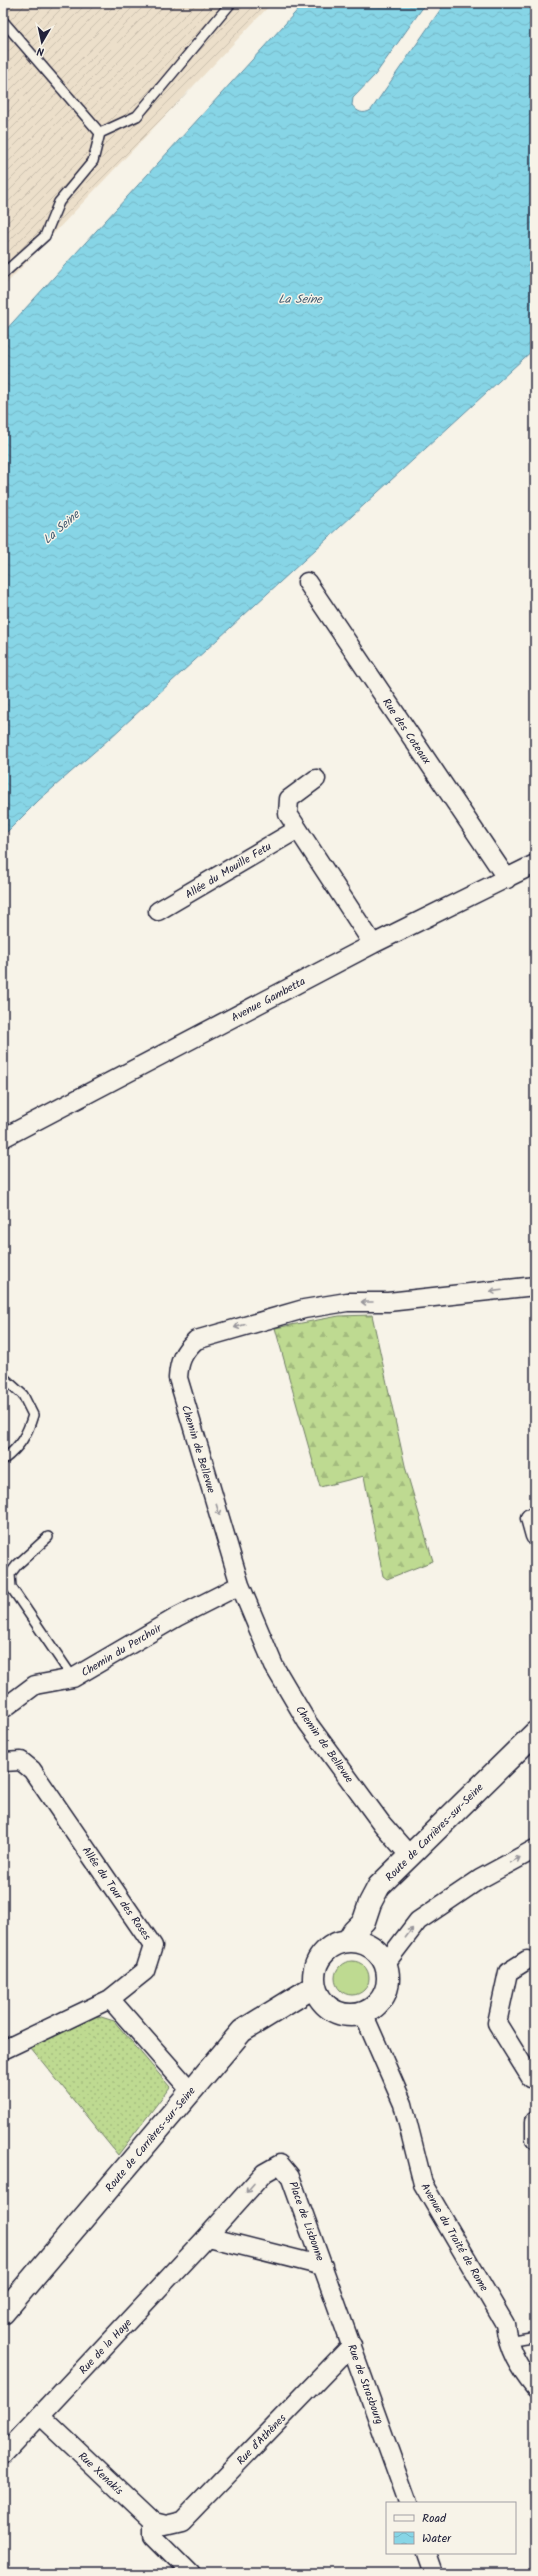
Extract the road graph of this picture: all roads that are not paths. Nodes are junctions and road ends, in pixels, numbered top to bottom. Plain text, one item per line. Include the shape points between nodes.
1 (231, 3) edge
2 (3, 21) edge
3 (100, 133) junction
4 (3, 274) edge
5 (307, 582) dead end
6 (316, 779) dead end
7 (298, 829) junction
8 (535, 864) edge
9 (507, 879) junction
10 (158, 911) dead end
11 (373, 944) junction
12 (3, 1138) edge
13 (535, 1286) edge
14 (3, 1376) edge
15 (3, 1460) edge
16 (530, 1518) dead end
17 (535, 1536) edge
18 (48, 1537) dead end
19 (240, 1585) junction
20 (73, 1678) junction
21 (5, 1705) edge
22 (535, 1733) edge
23 (3, 1762) edge
24 (535, 1849) edge
25 (409, 1855) junction
26 (348, 1941) junction
27 (527, 1960) dead end
28 (385, 1964) junction
29 (315, 1986) junction
30 (110, 1999) junction
31 (363, 2013) junction
32 (3, 2050) edge
33 (535, 2080) edge
34 (190, 2090) junction
35 (535, 2122) edge
36 (535, 2139) edge
37 (208, 2236) junction
38 (323, 2266) junction
39 (3, 2313) edge
40 (535, 2340) edge
41 (507, 2341) junction
42 (352, 2345) junction
43 (535, 2388) edge
44 (40, 2415) junction
45 (3, 2455) edge
46 (408, 2502) edge
47 (159, 2523) junction
48 (426, 2554) edge
49 (190, 2573) edge
50 (433, 2573) edge

1 - 3 lane via 137,116
2 - 3 lane
3 - 4 lane via 93,161 59,202 45,236
5 - 9 street, Rue des Coteaux
6 - 7 street via 289,799 288,814
7 - 10 street, Allée du Mouille Fetu
7 - 11 street
8 - 9 street, Avenue Gambetta
9 - 11 street, Avenue Gambetta
11 - 12 street, Avenue Gambetta
13 -> 19 street, Chemin de Bellevue via 388,1302 347,1302 304,1309 196,1340 185,1350 178,1362 178,1378
14 - 15 lane via 23,1395 33,1415 28,1432 16,1450
16 - 17 street
18 - 20 lane via 17,1564 10,1574 11,1586
19 - 20 street, Chemin du Perchoir via 177,1617
19 - 25 street, Chemin de Bellevue via 274,1666 307,1722 382,1824
20 - 21 street, Chemin du Perchoir via 35,1685
22 - 25 street, Route de Carrières-sur-Seine
23 - 30 street, Allée du Tour des Roses via 21,1761 32,1770 153,1946 145,1971
28 -> 24 street via 418,1921 480,1879
25 - 26 street, Route de Carrières-sur-Seine via 379,1886 364,1921
26 - 28 street via 370,1946
26 - 29 street via 329,1948 321,1956 316,1965
27 - 33 street via 508,1972 497,2023
28 - 31 street via 388,1975 387,1988 382,1999
29 - 31 street via 320,1997 338,2013
29 - 34 street, Route de Carrières-sur-Seine via 242,2031
30 - 32 street, Allée du Tour des Roses
30 - 34 street
31 - 41 street, Avenue du Traité de Rome via 403,2104 423,2184 505,2324
34 - 39 street, Route de Carrières-sur-Seine
35 - 36 street
37 - 38 street, Place de Lisbonne
38 -> 37 street, Place de Lisbonne via 290,2176 280,2164 264,2173
37 - 44 street, Rue de la Haye
38 - 42 street, Rue de Strasbourg
40 - 41 lane via 531,2337
41 - 43 street, Avenue du Traité de Rome via 514,2359
42 - 46 street, Rue de Strasbourg
42 - 47 street, Rue d'Athènes via 182,2521
44 - 45 street, Rue de la Haye
44 - 47 street, Rue Xenakis
47 - 49 street via 153,2536
48 - 50 street

